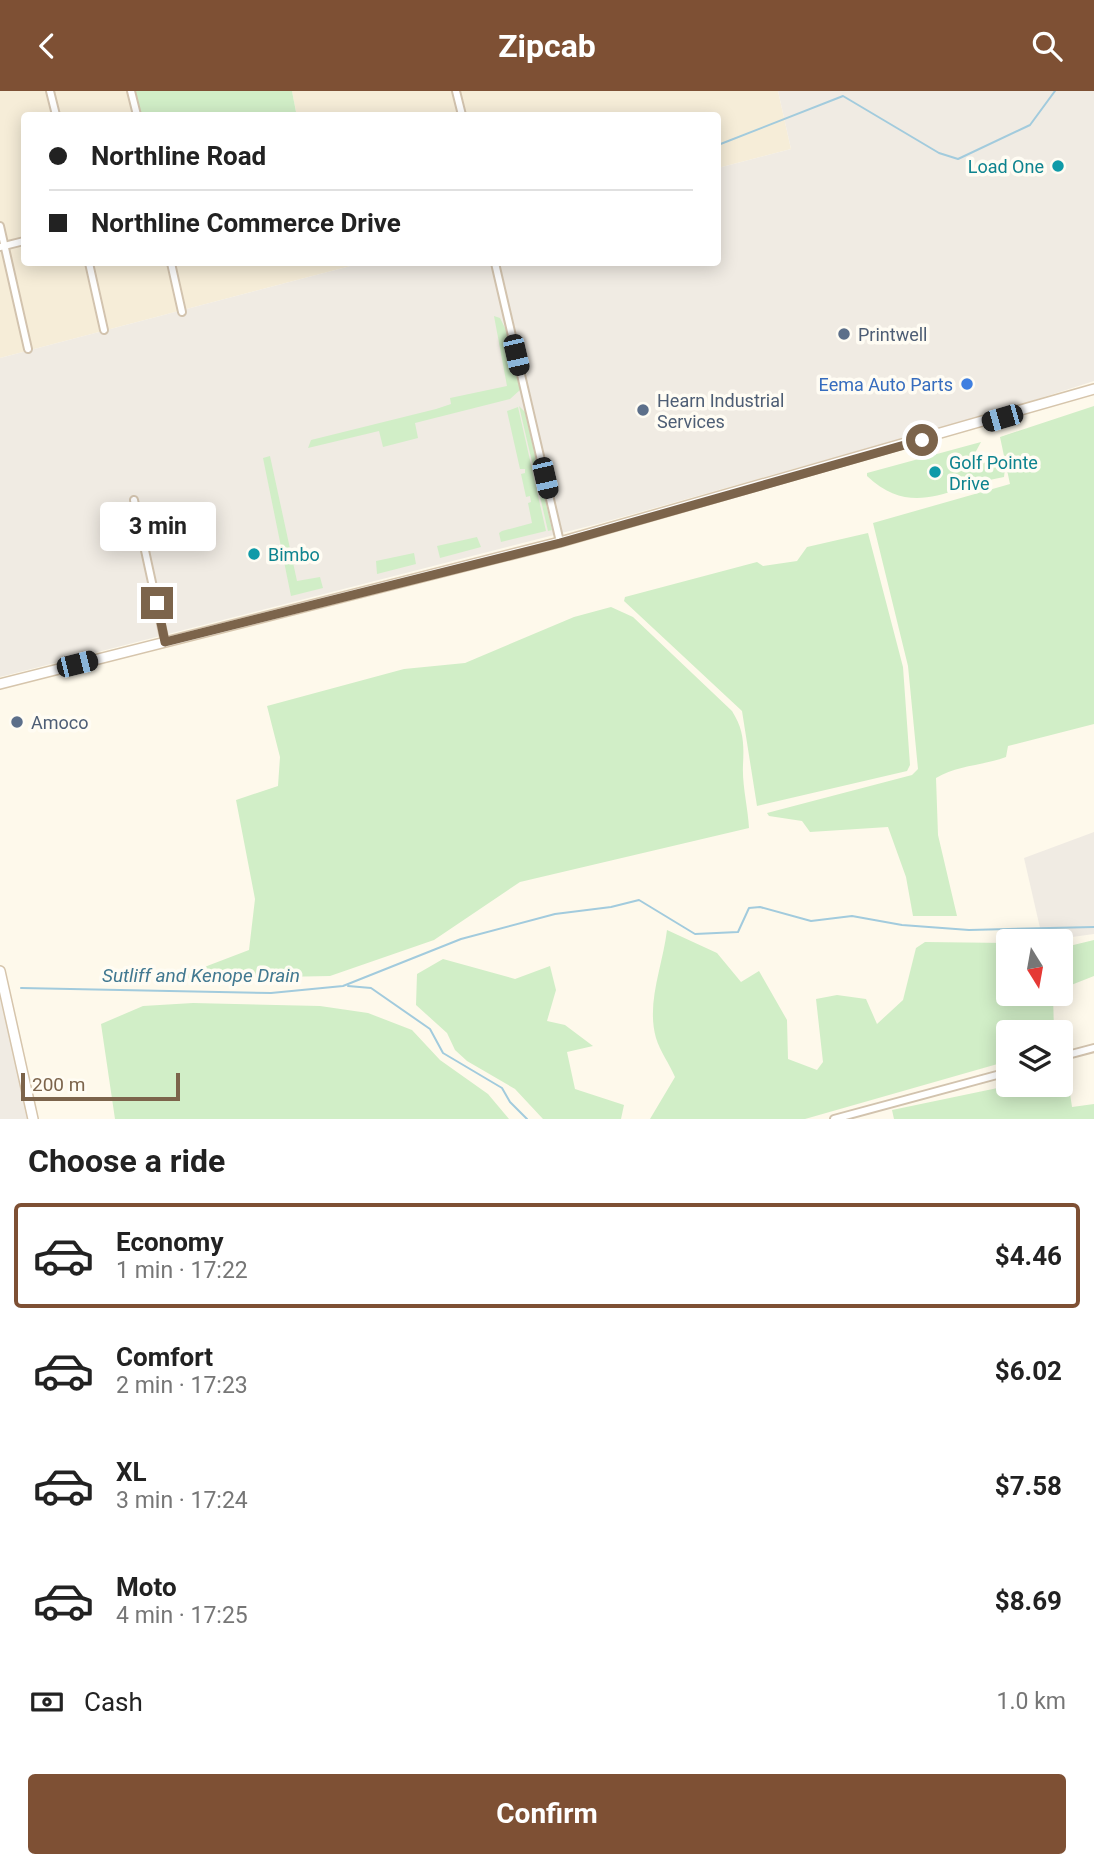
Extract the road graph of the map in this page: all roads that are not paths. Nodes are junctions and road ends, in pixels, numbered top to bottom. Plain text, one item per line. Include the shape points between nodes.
1 (50, 91) edge
2 (131, 91) edge
3 (456, 91) edge
4 (55, 112) edge
5 (136, 112) edge
6 (460, 112) edge
7 (0, 226) edge
8 (21, 242) edge
9 (2, 247) edge
10 (90, 266) edge
11 (172, 266) edge
12 (496, 266) edge
13 (182, 312) dead end
14 (104, 330) dead end
15 (28, 349) dead end
16 (1094, 389) edge
17 (134, 501) dead end
18 (560, 543) junction
19 (165, 642) junction
20 (0, 684) edge
21 (0, 971) edge
22 (1094, 1048) edge
23 (1073, 1054) edge
24 (996, 1075) edge
25 (852, 1117) edge
26 (33, 1119) edge
27 (834, 1119) edge

1 - 4 street
2 - 5 street
3 - 6 street
7 - 9 street
8 - 9 street
9 - 15 street
10 - 14 street
11 - 13 street
12 - 18 street
16 - 18 main road
17 - 19 street
18 - 19 main road
19 - 20 main road
21 - 26 main road
22 - 23 street
24 - 25 street
25 - 27 street

